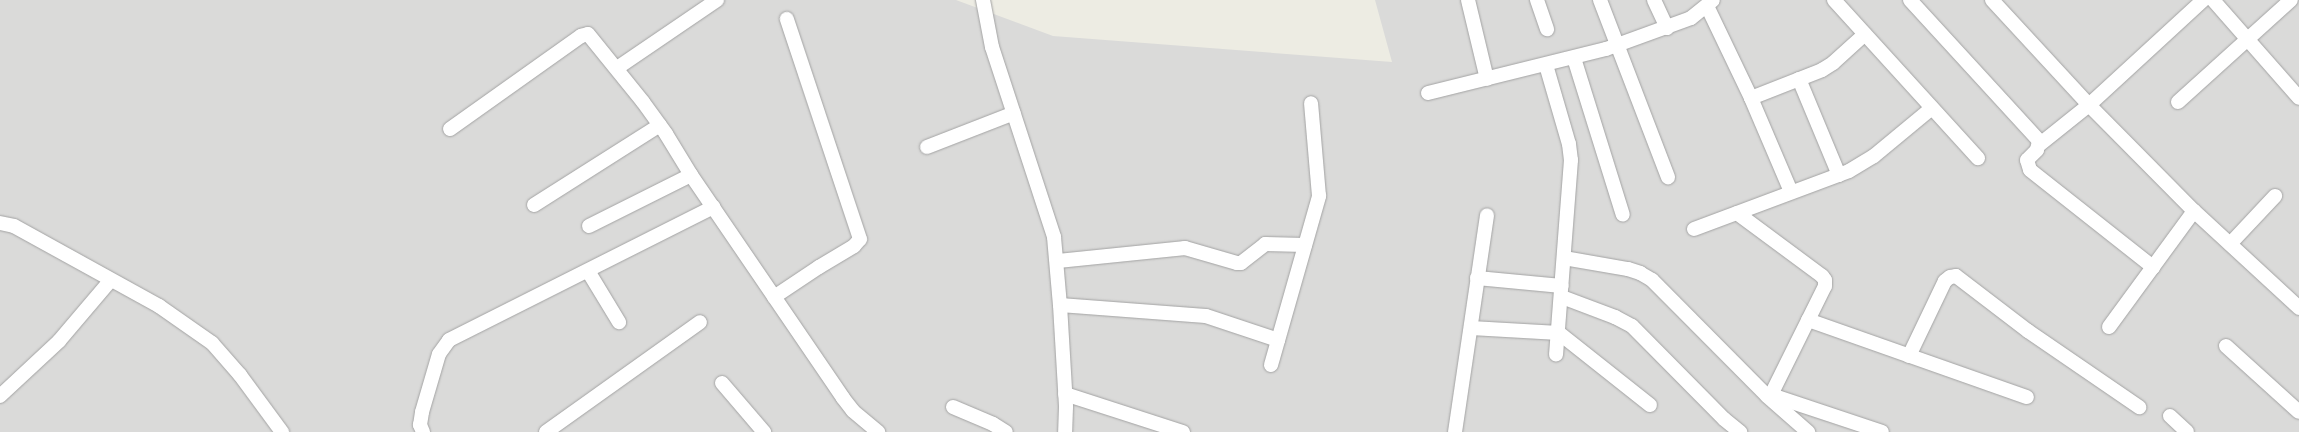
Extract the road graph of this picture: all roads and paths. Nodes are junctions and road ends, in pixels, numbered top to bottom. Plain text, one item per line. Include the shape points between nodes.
1 (717, 0) edge
2 (983, 0) edge
3 (1468, 0) edge
4 (1537, 0) edge
5 (1600, 0) edge
6 (1654, 0) edge
7 (1834, 0) edge
8 (1910, 0) edge
9 (1992, 0) edge
10 (2203, 0) edge
11 (2213, 0) edge
12 (2291, 0) edge
13 (2295, 0) edge
14 (1710, 3) edge
15 (2299, 5) edge
16 (787, 19) dead end
17 (1667, 28) junction
18 (1546, 30) dead end
19 (1865, 34) junction
20 (2248, 40) junction
21 (1618, 46) junction
22 (1574, 58) junction
23 (1546, 65) junction
24 (617, 68) junction
25 (1487, 79) junction
26 (1799, 79) junction
27 (1428, 93) dead end
28 (1750, 98) junction
29 (2299, 98) edge
30 (2178, 102) dead end
31 (1311, 103) dead end
32 (2089, 104) junction
33 (1932, 108) junction
34 (1014, 113) junction
35 (660, 125) junction
36 (450, 129) dead end
37 (2039, 145) junction
38 (927, 147) dead end
39 (1978, 158) dead end
40 (691, 175) junction
41 (1839, 175) junction
42 (1668, 177) dead end
43 (1791, 192) junction
44 (2275, 196) dead end
45 (534, 205) dead end
46 (713, 207) junction
47 (2194, 210) junction
48 (1737, 213) junction
49 (1487, 215) dead end
50 (1622, 216) dead end
51 (0, 223) edge
52 (589, 226) dead end
53 (1694, 229) dead end
54 (2230, 244) junction
55 (1305, 245) junction
56 (1564, 258) junction
57 (1058, 261) junction
58 (2153, 267) junction
59 (588, 271) junction
60 (1477, 278) junction
61 (111, 280) junction
62 (1562, 292) junction
63 (774, 297) junction
64 (1060, 305) junction
65 (2299, 308) edge
66 (1808, 320) junction
67 (619, 322) dead end
68 (700, 322) dead end
69 (2109, 327) dead end
70 (1471, 328) junction
71 (1559, 333) junction
72 (1278, 340) junction
73 (2226, 346) dead end
74 (1556, 354) dead end
75 (1909, 356) junction
76 (1271, 365) dead end
77 (722, 383) dead end
78 (1767, 393) junction
79 (1065, 394) junction
80 (0, 396) edge
81 (2027, 398) dead end
82 (1650, 405) dead end
83 (953, 406) dead end
84 (2139, 407) dead end
85 (2299, 412) edge
86 (2170, 416) dead end
87 (282, 432) edge
88 (423, 432) edge
89 (546, 432) edge
90 (764, 432) edge
91 (878, 432) edge
92 (1006, 432) edge
93 (1065, 432) edge
94 (1183, 432) edge
95 (1455, 432) edge
96 (1740, 432) edge
97 (1808, 432) edge
98 (1882, 432) edge
99 (2187, 432) edge

1 - 24 street
2 - 34 street via 992,47
3 - 25 street
4 - 18 street
5 - 21 street
6 - 17 street
7 - 19 street
8 - 37 street via 2039,141
9 - 32 street
10 - 32 street
11 - 20 street
12 - 20 street
13 - 15 street
14 - 17 street via 1691,18
14 - 28 street
16 - 63 street via 860,239 854,246
17 - 21 street
19 - 26 street via 1833,63
19 - 33 street
20 - 29 street
20 - 30 street
21 - 22 street
21 - 42 street
22 - 23 street
22 - 50 street
23 - 25 street
23 - 56 street via 1569,144 1571,160
24 - 35 street
24 - 36 street via 592,37 584,34
25 - 27 street
26 - 28 street
26 - 41 street
28 - 43 street
31 - 55 street via 1319,196
32 - 37 street
32 - 47 street
33 - 39 street
33 - 41 street via 1874,156
34 - 38 street
34 - 57 street via 1048,214
35 - 40 street
35 - 45 street
37 - 58 street via 2027,160 2030,170
40 - 46 street
40 - 52 street
41 - 43 street
43 - 48 street
44 - 54 street
46 - 59 street
46 - 63 street
47 - 54 street
47 - 58 street
48 - 53 street
48 - 66 street via 1822,276 1825,286
49 - 60 street
51 - 61 street via 14,226
54 - 65 street
55 - 57 street via 1265,244 1241,263 1185,248
55 - 72 street
56 - 62 street
56 - 78 street via 1640,273 1652,280
57 - 64 street
58 - 69 street
59 - 67 street
59 - 88 street via 449,340 438,354 422,412 420,425
60 - 62 street
60 - 70 street
61 - 80 street via 59,341
61 - 87 street via 159,306 212,343 240,375
62 - 71 street
62 - 96 street via 1632,326
63 - 91 street via 853,411
64 - 72 street via 1206,316
64 - 79 street
66 - 75 street
66 - 78 street
68 - 89 street
70 - 71 street
70 - 95 street
71 - 74 street
71 - 82 street
72 - 76 street
73 - 85 street
75 - 81 street
75 - 84 street via 1945,281 1956,276 2028,331
77 - 90 street
78 - 97 street
78 - 98 street
79 - 93 street
79 - 94 street
83 - 92 street
86 - 99 street

